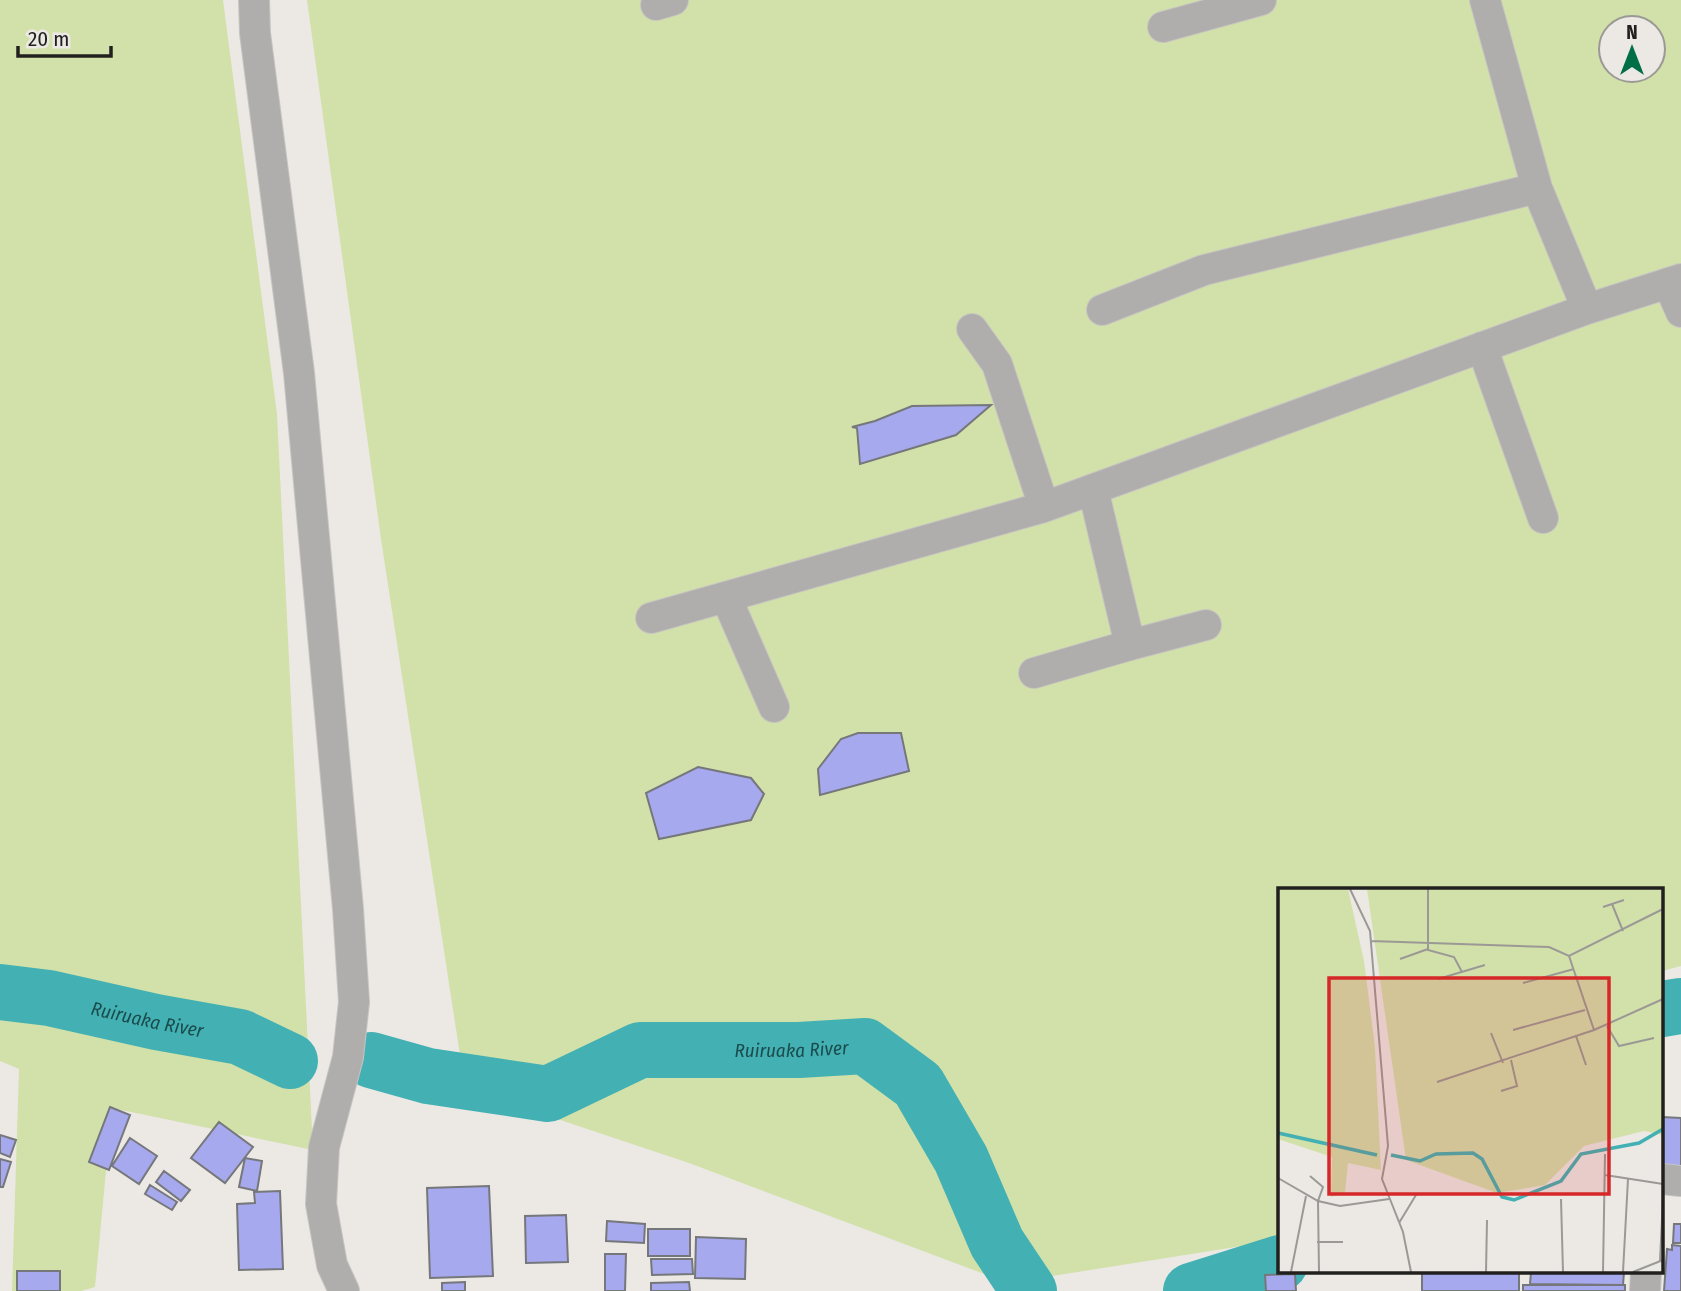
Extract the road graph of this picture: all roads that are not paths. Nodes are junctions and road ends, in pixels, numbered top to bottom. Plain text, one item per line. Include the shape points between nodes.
1 (254, 0) edge
2 (1261, 0) edge
3 (1485, 0) edge
4 (1163, 27) dead end
5 (1537, 188) junction
6 (1675, 281) edge
7 (1587, 309) junction
8 (1102, 310) dead end
9 (1681, 312) edge
10 (972, 329) dead end
11 (1482, 347) junction
12 (1093, 489) junction
13 (1044, 507) junction
14 (1543, 517) dead end
15 (726, 597) junction
16 (651, 618) dead end
17 (1206, 625) dead end
18 (1130, 645) junction
19 (1034, 673) dead end
20 (774, 707) dead end
21 (344, 1291) edge

1 - 21 street via 299,373 348,909 354,1002 348,1057 324,1147 321,1204 332,1265
2 - 4 street
3 - 5 street
5 - 7 street
5 - 8 street via 1204,270
6 - 7 street
6 - 9 street
7 - 11 street
10 - 13 street via 997,365
11 - 12 street
11 - 14 street
12 - 13 street
12 - 18 street
13 - 15 street
15 - 16 street
15 - 20 street
17 - 18 street
18 - 19 street

